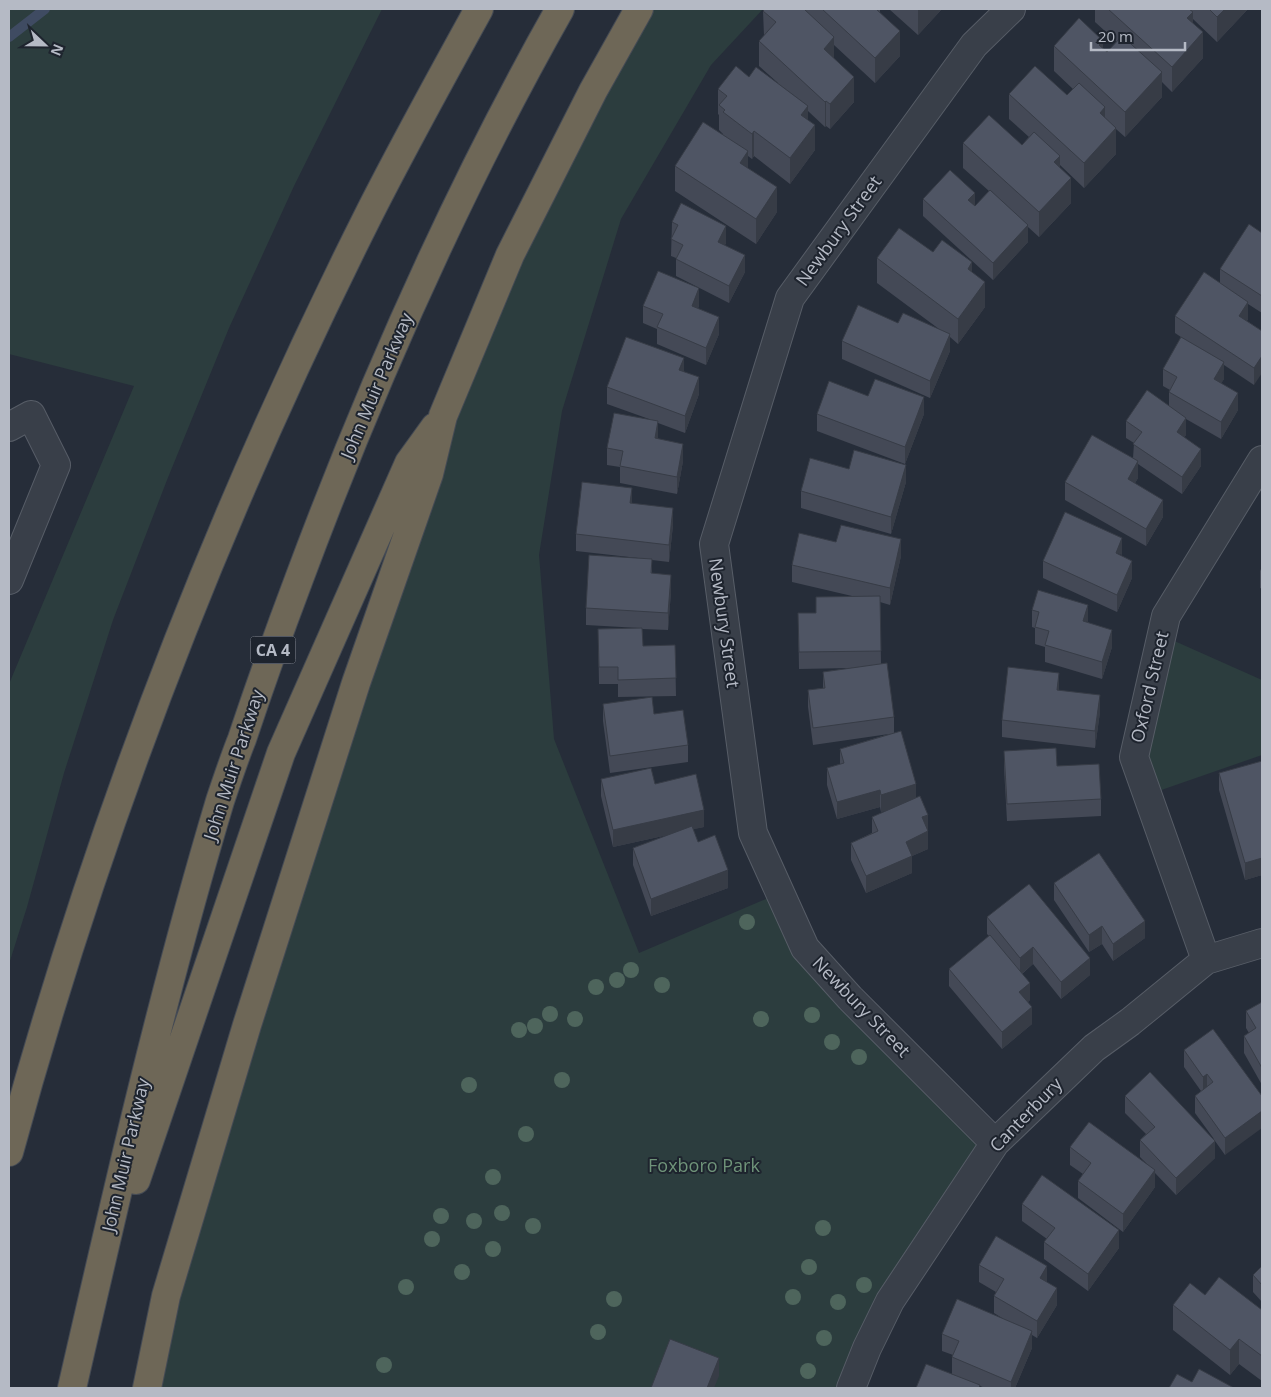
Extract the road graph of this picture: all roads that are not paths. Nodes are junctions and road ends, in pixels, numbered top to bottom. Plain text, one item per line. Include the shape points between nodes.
1 (479, 9) edge
2 (560, 9) edge
3 (639, 9) edge
4 (1011, 9) edge
5 (443, 416) junction
6 (16, 418) edge
7 (1262, 460) edge
8 (17, 534) edge
9 (9, 580) edge
10 (1262, 943) edge
11 (1206, 960) junction
12 (996, 1143) junction
13 (9, 1152) edge
14 (86, 1327) junction
15 (72, 1388) edge
16 (147, 1388) edge
17 (851, 1388) edge

1 - 13 highway via 384,186 328,299 202,580 104,843 62,971
2 - 14 highway, John Muir Parkway / CA 4 via 481,157 421,282 365,408 267,665 222,797 183,929
3 - 5 highway via 593,91 510,255
4 - 12 street, Newbury Street via 974,45 790,298 714,544 753,833 805,948 850,998
5 - 14 highway via 409,463 281,753
5 - 16 highway via 429,474 356,683 245,1034 166,1296
6 - 8 street via 56,465
7 - 11 street, Oxford Street via 1166,616 1134,758
8 - 9 street
10 - 11 street, Canterbury
11 - 12 street, Canterbury via 1094,1048
12 - 17 street, Canterbury via 890,1301
14 - 15 highway, John Muir Parkway / CA 4

